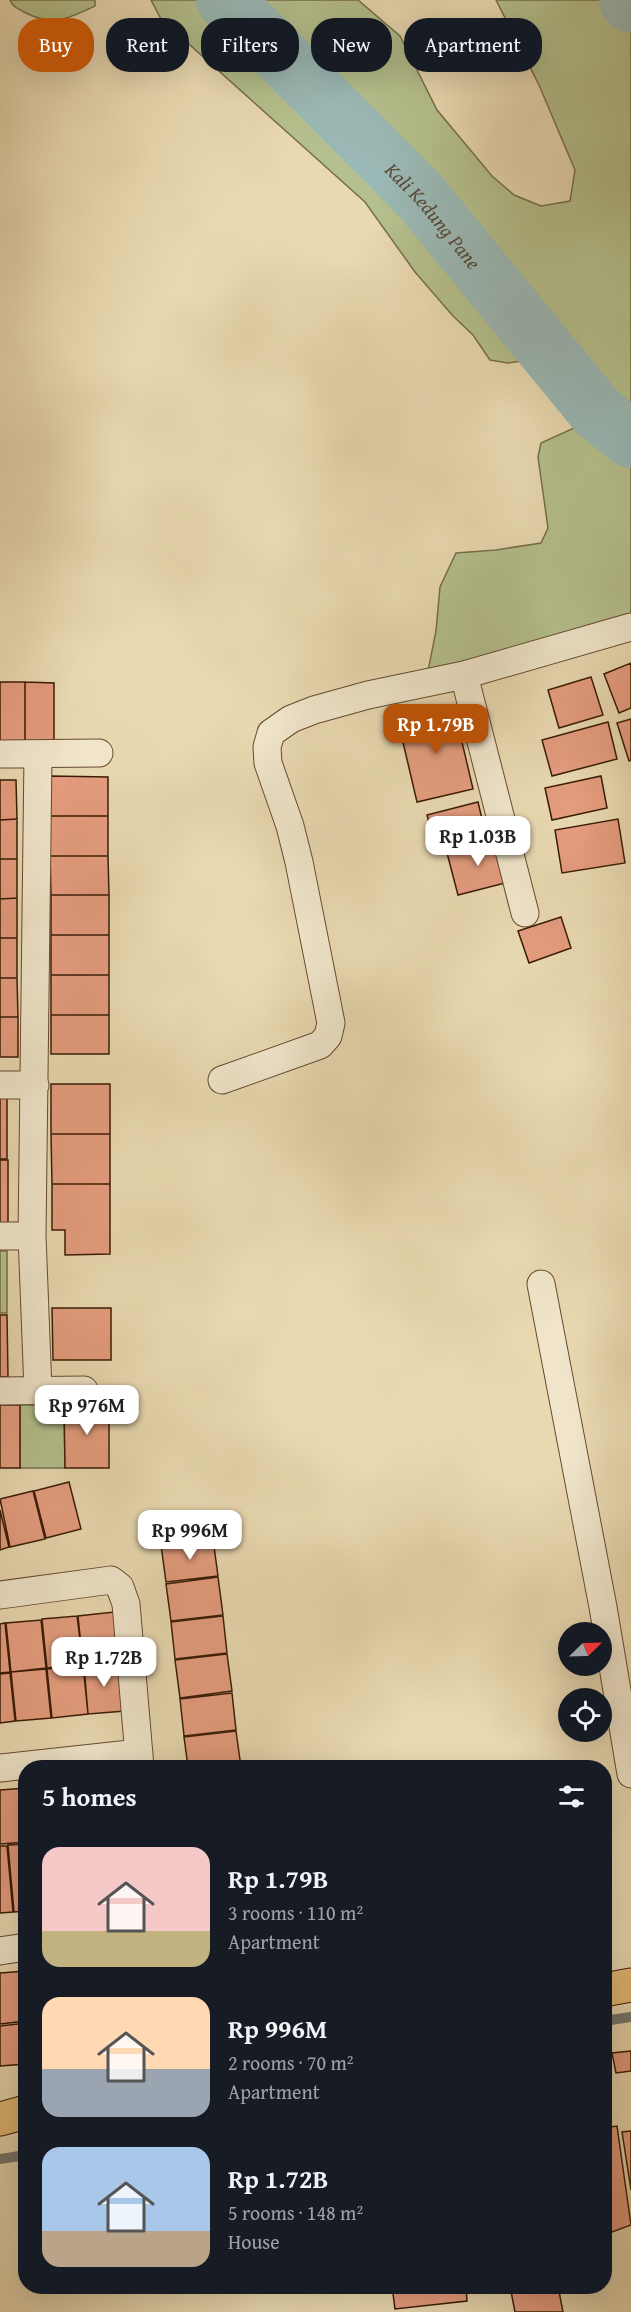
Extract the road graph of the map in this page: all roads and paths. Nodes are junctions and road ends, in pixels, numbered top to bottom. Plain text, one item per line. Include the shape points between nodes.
1 (631, 627) edge
2 (464, 675) junction
3 (99, 753) dead end
4 (0, 754) edge
5 (38, 754) junction
6 (525, 913) dead end
7 (222, 1080) dead end
8 (0, 1085) edge
9 (35, 1085) junction
10 (0, 1236) edge
11 (32, 1236) junction
12 (541, 1284) dead end
13 (38, 1390) junction
14 (84, 1390) dead end
15 (0, 1391) edge
16 (0, 1595) edge
17 (140, 1760) edge
18 (18, 1767) edge
19 (0, 1768) edge
20 (631, 1774) edge
21 (18, 1948) edge
22 (0, 1951) edge
23 (631, 1985) edge
24 (612, 1989) edge
25 (18, 2114) edge
26 (0, 2119) edge

1 - 2 street
2 - 6 street
2 - 7 street via 315,710 291,719 271,733 268,763 297,853 331,1023 320,1045
3 - 5 street
4 - 5 street
5 - 9 street
8 - 9 street
9 - 11 street
10 - 11 street
11 - 13 street
12 - 20 street
13 - 14 street
13 - 15 street
16 - 17 street via 111,1580 120,1587 126,1604
18 - 19 street
21 - 22 street
23 - 24 main road
25 - 26 main road

